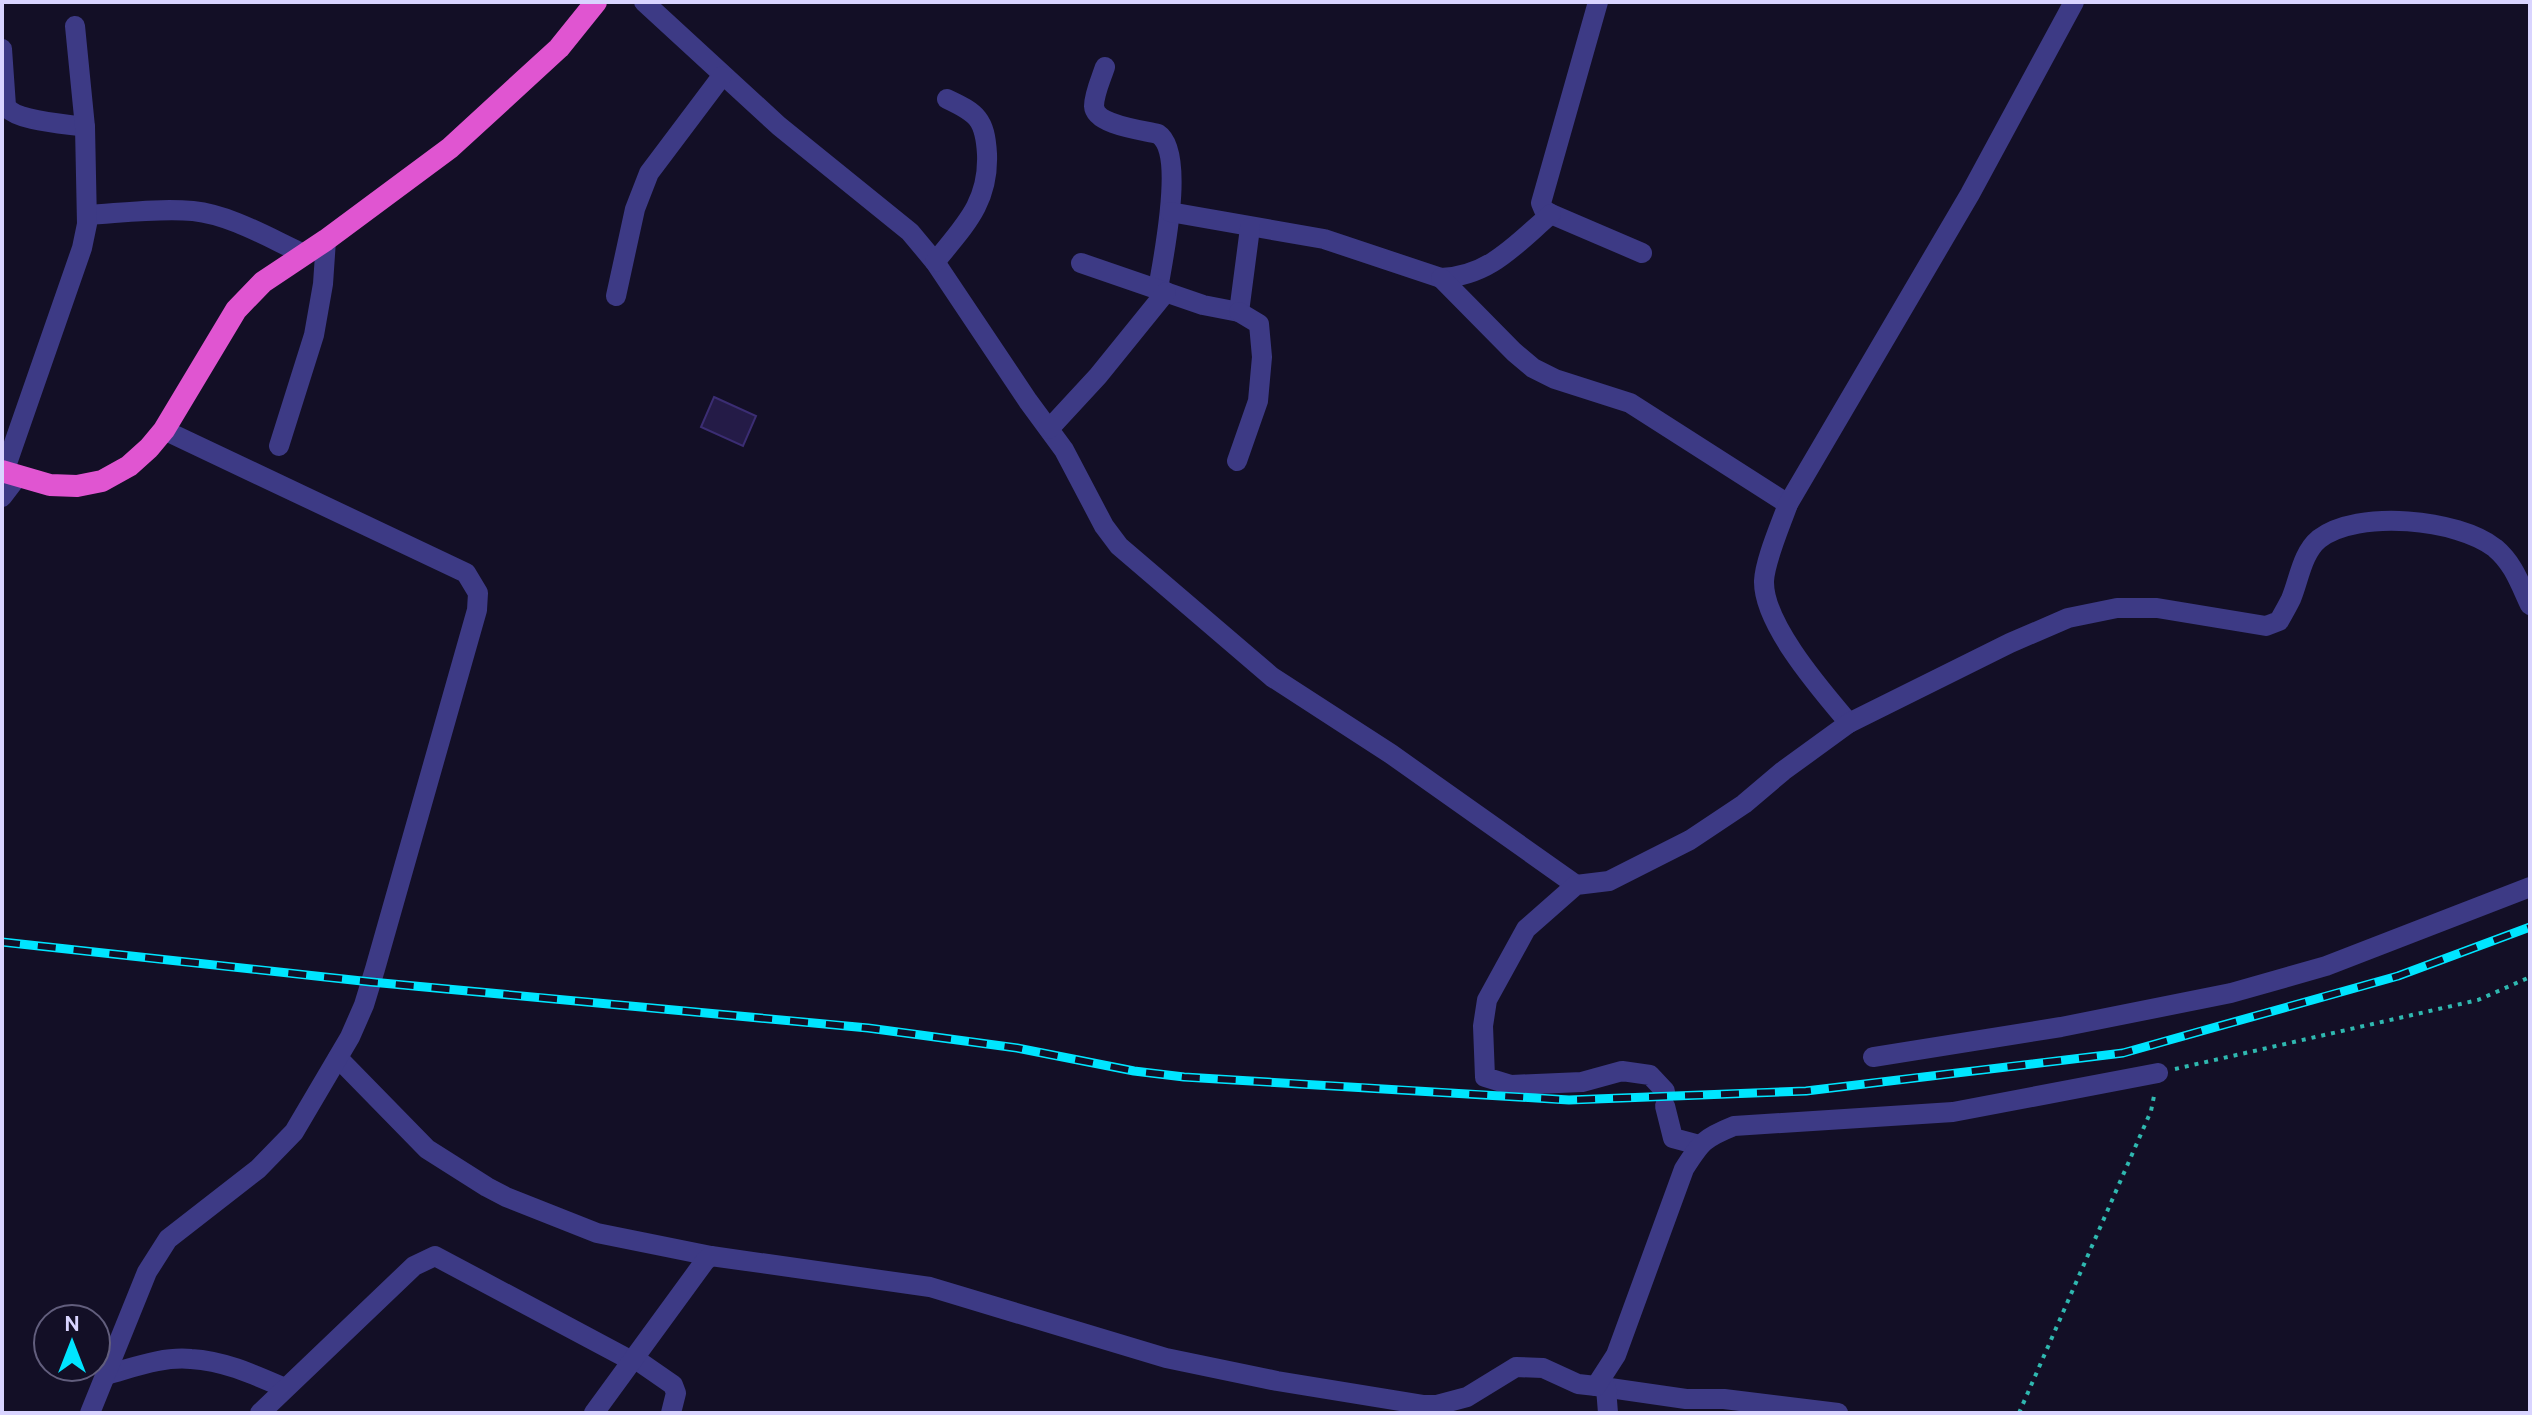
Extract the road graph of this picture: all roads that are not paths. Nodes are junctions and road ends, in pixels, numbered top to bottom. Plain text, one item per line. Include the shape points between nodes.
1 (596, 2) edge
2 (644, 2) edge
3 (1598, 2) edge
4 (2074, 2) edge
5 (75, 26) dead end
6 (2, 49) edge
7 (1105, 67) dead end
8 (722, 76) junction
9 (947, 99) dead end
10 (85, 127) junction
11 (1170, 212) junction
12 (1551, 214) junction
13 (87, 215) junction
14 (1250, 228) junction
15 (326, 240) junction
16 (1642, 253) dead end
17 (304, 254) junction
18 (935, 262) junction
19 (1081, 263) dead end
20 (1441, 278) junction
21 (1162, 291) junction
22 (616, 296) dead end
23 (1239, 312) junction
24 (1049, 429) junction
25 (164, 430) junction
26 (279, 446) dead end
27 (1237, 461) dead end
28 (8, 473) edge
29 (2, 497) edge
30 (1788, 504) junction
31 (2530, 605) edge
32 (1849, 723) junction
33 (1576, 885) junction
34 (2530, 887) edge
35 (1873, 1057) dead end
36 (338, 1058) junction
37 (2158, 1073) road end
38 (1699, 1145) junction
39 (711, 1256) junction
40 (112, 1358) edge
41 (633, 1359) junction
42 (112, 1373) edge
43 (102, 1383) edge
44 (1601, 1387) junction
45 (285, 1388) junction
46 (90, 1413) edge
47 (260, 1413) edge
48 (594, 1413) edge
49 (671, 1413) edge
50 (1608, 1413) edge
51 (1838, 1413) edge

1 - 15 highway via 559,48 450,148
2 - 8 street
3 - 12 street via 1541,203
4 - 30 street via 1970,194
5 - 10 street
6 - 10 street via 9,112
7 - 11 street via 1095,111 1108,122 1164,138 1172,178
8 - 18 street via 910,232
8 - 22 street via 649,173 635,209
9 - 18 street via 980,120 988,170 982,197
10 - 13 street
11 - 14 street
11 - 21 street
12 - 16 street
12 - 20 street via 1491,265 1461,277
13 - 17 street via 195,211
13 - 28 street via 82,248
14 - 20 street via 1324,239
14 - 23 street
15 - 17 highway
15 - 26 street via 314,335
17 - 25 highway via 263,282 236,310
18 - 24 street
19 - 21 street
20 - 30 street via 1533,368 1630,403
21 - 23 street
21 - 24 street via 1098,376
23 - 27 street via 1259,324 1262,357 1258,401
24 - 33 street via 1119,546 1272,677
25 - 28 highway via 129,466 102,481 50,485
25 - 36 street via 466,573 478,593 375,969
28 - 29 street
30 - 32 street via 1764,580 1768,603 1809,677
31 - 32 street via 2517,572 2469,533 2430,522 2379,521 2317,540 2279,621 2266,626 2157,608 2117,608 2068,618
32 - 33 street via 1690,840 1609,881
33 - 38 street via 1526,929 1487,1000 1485,1077 1511,1085 1582,1082 1622,1071 1650,1075 1665,1099 1673,1138
34 - 35 street via 2326,966 2231,993
36 - 39 street via 427,1149 496,1192 597,1233
36 - 40 street via 294,1132 258,1169 168,1239 147,1272
37 - 38 street via 1953,1112 1734,1126
38 - 44 street via 1684,1169
39 - 41 street
39 - 44 street via 930,1287 1166,1358 1424,1405 1467,1397 1516,1367 1543,1368 1578,1384
41 - 45 street via 435,1256 414,1266
41 - 48 street
41 - 49 street via 673,1385
42 - 45 street via 189,1358 231,1365
43 - 46 street
44 - 50 street
44 - 51 street
45 - 47 street

